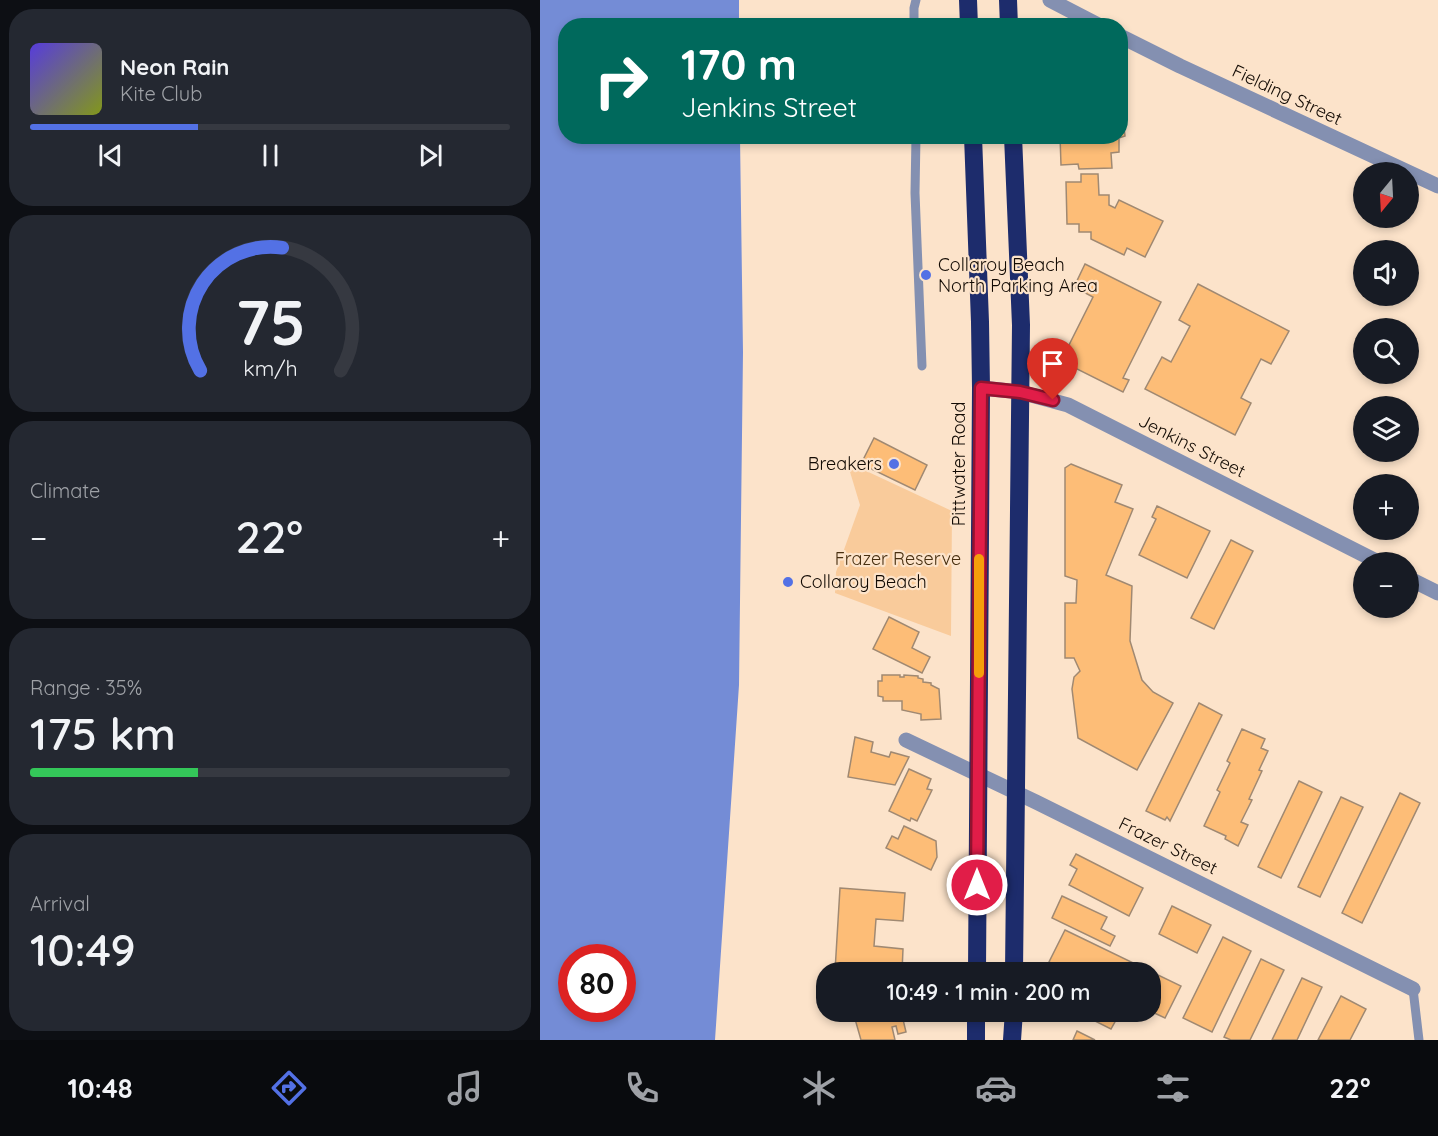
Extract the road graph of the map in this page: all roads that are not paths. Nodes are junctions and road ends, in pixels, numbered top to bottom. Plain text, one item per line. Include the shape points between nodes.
1 (916, 0) edge
2 (968, 0) edge
3 (1008, 0) edge
4 (1050, 0) edge
5 (914, 18) edge
6 (969, 18) edge
7 (1009, 18) edge
8 (1085, 18) edge
9 (1128, 40) edge
10 (916, 144) edge
11 (974, 144) edge
12 (1013, 144) edge
13 (1438, 186) edge
14 (922, 366) dead end
15 (981, 388) junction
16 (1020, 392) junction
17 (1358, 552) edge
18 (1419, 584) edge
19 (1438, 593) edge
20 (906, 740) dead end
21 (978, 775) junction
22 (1015, 792) junction
23 (977, 962) edge
24 (1014, 962) edge
25 (1413, 989) joint
26 (976, 1022) edge
27 (1013, 1022) edge
28 (976, 1040) edge
29 (1012, 1040) edge
30 (1419, 1040) edge

1 - 5 lane
2 - 6 highway
3 - 7 highway
4 - 8 street
9 - 13 street, Fielding Street
10 - 14 lane
11 - 15 highway, Pittwater Road
12 - 16 highway
15 - 16 street, Jenkins Street
15 - 21 highway, Pittwater Road
16 - 17 street, Jenkins Street via 1068,405
16 - 22 highway
18 - 19 street
20 - 21 street, Frazer Street
21 - 22 street, Frazer Street
21 - 23 highway, Pittwater Road
22 - 24 highway
22 - 25 street, Frazer Street
25 - 30 lane
26 - 28 highway
27 - 29 highway

